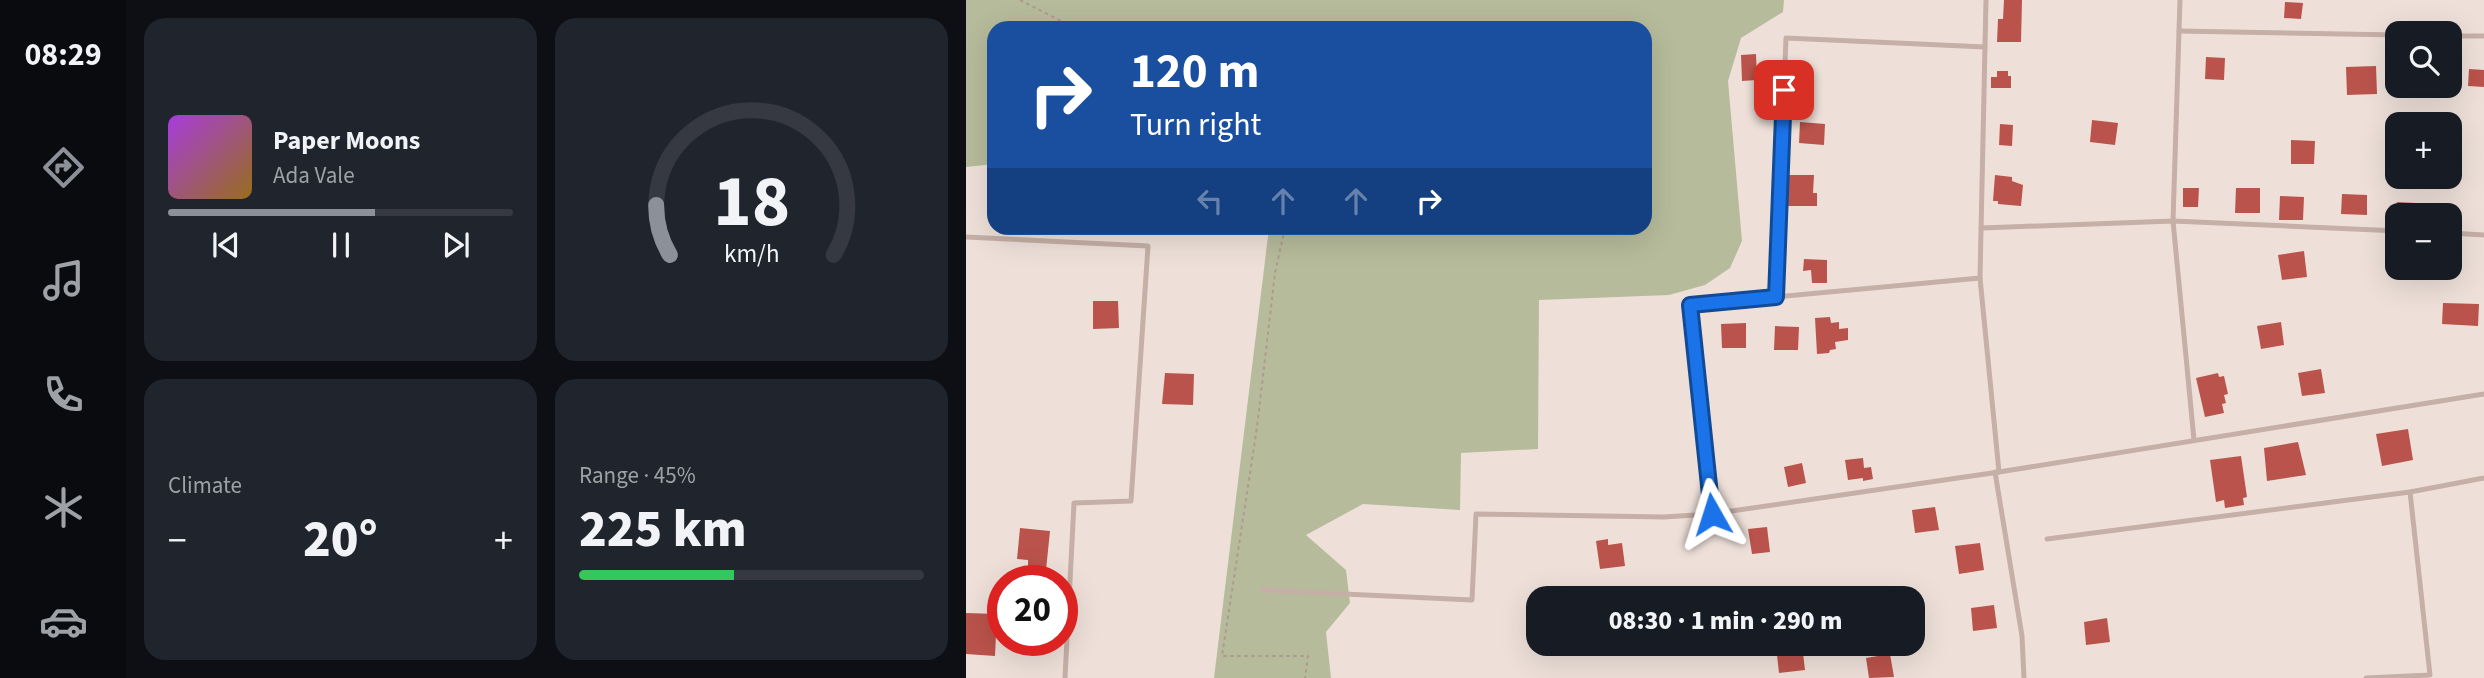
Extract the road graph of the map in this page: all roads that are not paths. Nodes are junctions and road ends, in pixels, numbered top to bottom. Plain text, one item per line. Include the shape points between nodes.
1 (1986, 0) edge
2 (2180, 0) edge
3 (2179, 31) junction
4 (2385, 35) edge
5 (2462, 36) edge
6 (2484, 36) edge
7 (1985, 47) junction
8 (2173, 220) junction
9 (1981, 228) junction
10 (2385, 230) edge
11 (2462, 234) edge
12 (2484, 235) edge
13 (966, 237) edge
14 (1980, 278) junction
15 (1776, 297) junction
16 (2484, 394) edge
17 (2194, 440) junction
18 (1997, 472) junction
19 (2484, 478) edge
20 (2410, 492) junction
21 (1712, 514) junction
22 (2047, 539) dead end
23 (1262, 590) dead end
24 (1066, 678) edge
25 (2024, 678) edge
26 (2366, 678) edge

1 - 7 lane
2 - 3 lane
3 - 4 lane
3 - 8 lane
5 - 6 lane
7 - 9 lane
7 - 15 lane via 1786,38
8 - 9 lane
8 - 10 lane
8 - 17 lane
9 - 14 lane
11 - 12 lane
13 - 24 lane via 1149,246 1131,501 1074,503
14 - 15 lane
14 - 18 lane
15 - 21 lane via 1690,305
16 - 17 lane
17 - 18 lane
18 - 21 lane
18 - 25 lane via 2022,635
19 - 20 lane
20 - 22 lane
20 - 26 lane via 2430,675
21 - 23 lane via 1476,514 1472,600

